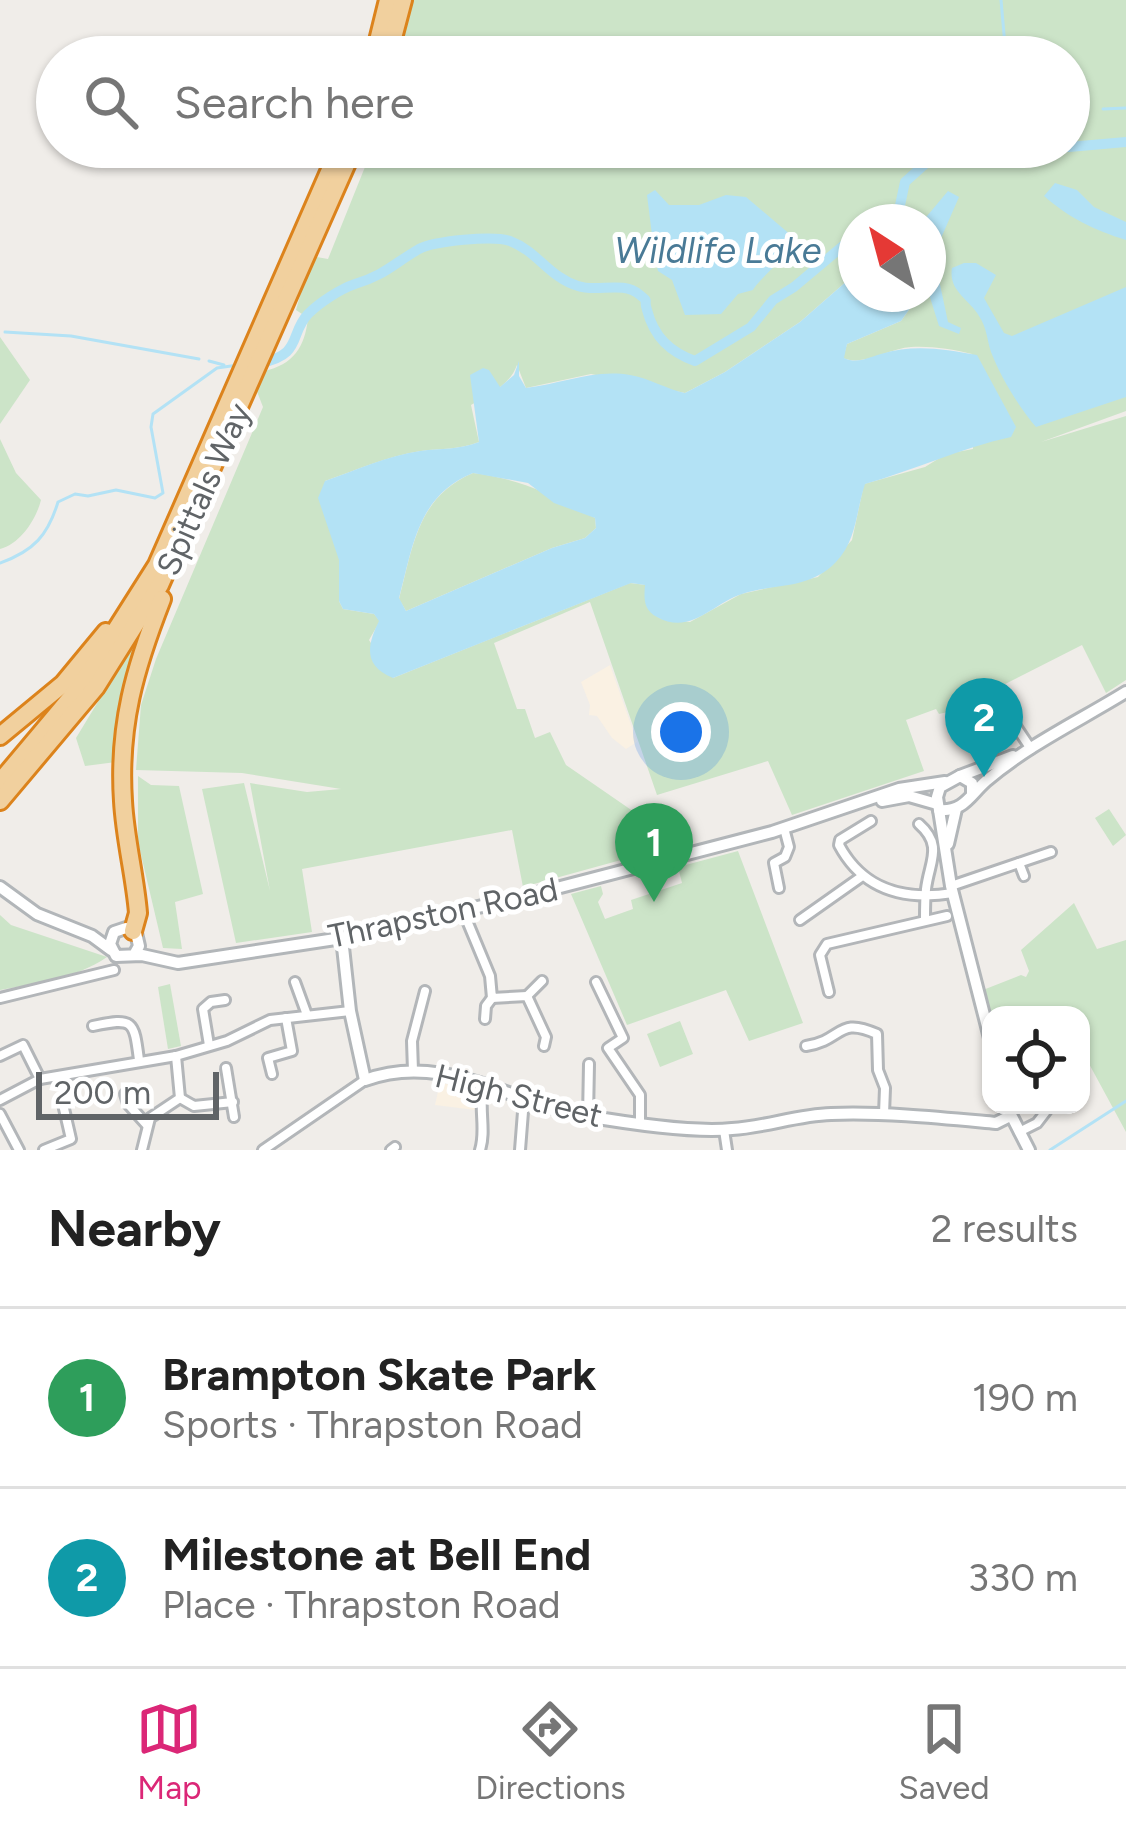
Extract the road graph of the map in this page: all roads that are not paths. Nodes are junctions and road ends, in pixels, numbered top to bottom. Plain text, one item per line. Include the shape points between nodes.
1 (388, 0) edge
2 (403, 0) edge
3 (379, 36) edge
4 (394, 36) edge
5 (332, 168) edge
6 (344, 168) edge
7 (261, 343) junction
8 (239, 394) junction
9 (199, 503) junction
10 (176, 526) junction
11 (1126, 692) edge
12 (995, 728) dead end
13 (0, 736) edge
14 (1029, 749) junction
15 (960, 776) junction
16 (0, 782) edge
17 (945, 782) junction
18 (972, 795) junction
19 (0, 801) edge
20 (864, 802) junction
21 (938, 807) junction
22 (956, 809) junction
23 (871, 821) dead end
24 (919, 824) dead end
25 (784, 828) junction
26 (1051, 852) dead end
27 (946, 853) junction
28 (1019, 863) junction
29 (1024, 876) dead end
30 (861, 877) junction
31 (0, 887) edge
32 (779, 887) dead end
33 (952, 889) junction
34 (926, 898) junction
35 (463, 910) junction
36 (947, 916) dead end
37 (800, 920) dead end
38 (925, 920) junction
39 (129, 935) junction
40 (92, 936) junction
41 (343, 938) junction
42 (121, 954) junction
43 (158, 959) junction
44 (542, 981) dead end
45 (295, 982) dead end
46 (596, 982) dead end
47 (425, 991) dead end
48 (829, 992) dead end
49 (526, 996) junction
50 (0, 998) edge
51 (491, 998) junction
52 (225, 1000) dead end
53 (982, 1007) edge
54 (350, 1011) junction
55 (307, 1015) junction
56 (286, 1018) junction
57 (485, 1018) dead end
58 (93, 1027) dead end
59 (209, 1046) junction
60 (544, 1046) dead end
61 (806, 1046) dead end
62 (0, 1056) edge
63 (176, 1056) junction
64 (139, 1060) junction
65 (589, 1064) dead end
66 (226, 1069) dead end
67 (412, 1071) junction
68 (272, 1074) dead end
69 (40, 1078) junction
70 (365, 1081) junction
71 (485, 1084) junction
72 (125, 1094) dead end
73 (180, 1098) junction
74 (524, 1099) junction
75 (0, 1100) edge
76 (62, 1100) dead end
77 (233, 1102) junction
78 (0, 1114) edge
79 (884, 1114) junction
80 (1005, 1114) edge
81 (1010, 1114) edge
82 (1044, 1114) edge
83 (235, 1117) dead end
84 (588, 1117) junction
85 (640, 1122) junction
86 (146, 1124) junction
87 (724, 1130) junction
88 (1019, 1132) junction
89 (269, 1148) edge
90 (20, 1150) edge
91 (44, 1150) edge
92 (142, 1150) edge
93 (480, 1150) edge
94 (520, 1150) edge
95 (727, 1150) edge
96 (1029, 1150) edge

1 - 3 highway
2 - 4 highway
5 - 7 highway, Spittals Way
6 - 7 highway, Spittals Way
7 - 8 highway, Spittals Way
8 - 9 highway, Spittals Way
8 - 10 highway, Spittals Way
9 - 19 highway, Spittals Way via 113,662
9 - 39 highway via 135,669 124,724 122,799 138,914
10 - 13 highway via 78,668
10 - 16 highway, Spittals Way via 96,666
11 - 14 main road
12 - 14 street via 1016,725
14 - 15 main road, Thrapston Road
14 - 18 main road
15 - 17 main road, Thrapston Road
15 - 18 main road via 972,783
17 - 20 main road, Thrapston Road
17 - 21 main road
18 - 22 main road
20 - 21 main road, Thrapston Road via 904,796
20 - 25 main road, Thrapston Road
21 - 22 main road, Thrapston Road
21 - 27 main road
22 - 27 main road
23 - 30 street via 839,845
24 - 34 street via 934,843
25 - 32 street via 789,847 774,863
25 - 35 main road, Thrapston Road
26 - 28 street
27 - 33 main road
28 - 29 street
28 - 33 street
30 - 34 street
30 - 37 street
31 - 40 main road via 37,914
33 - 34 street
33 - 53 main road
34 - 38 street
35 - 41 main road, Thrapston Road
35 - 51 street
36 - 38 street
38 - 48 street via 827,944 820,955
39 - 40 main road
39 - 42 main road
39 - 42 main road
39 - 43 main road
40 - 42 main road
41 - 43 main road, Thrapston Road via 178,963
41 - 54 main road
42 - 43 main road, Thrapston Road
42 - 50 street via 114,970
44 - 49 street
45 - 55 street
46 - 85 street via 623,1038 608,1048 640,1095
47 - 67 street
49 - 51 street
49 - 60 street
51 - 57 street
52 - 59 street via 203,1010
54 - 55 street
54 - 70 main road
55 - 56 street
56 - 59 street
56 - 68 street via 292,1052 268,1058
58 - 64 street via 129,1023
59 - 63 street
61 - 79 street via 848,1025 877,1034
62 - 69 street via 23,1045
63 - 64 street
63 - 73 street
64 - 69 street
65 - 84 street
66 - 77 street
67 - 70 main road, High Street
67 - 71 main road, High Street
69 - 75 street
70 - 89 street, High Street
71 - 74 main road, High Street
71 - 93 street
72 - 86 street
73 - 77 street via 194,1106
73 - 86 street
74 - 84 main road, High Street
74 - 94 street
76 - 91 street via 71,1139
77 - 83 street
78 - 90 street
79 - 80 main road, High Street via 996,1123
79 - 87 main road, High Street via 798,1116
81 - 88 main road
82 - 88 street
84 - 85 main road, High Street
85 - 87 main road, High Street
86 - 92 street
87 - 95 street
88 - 96 main road

